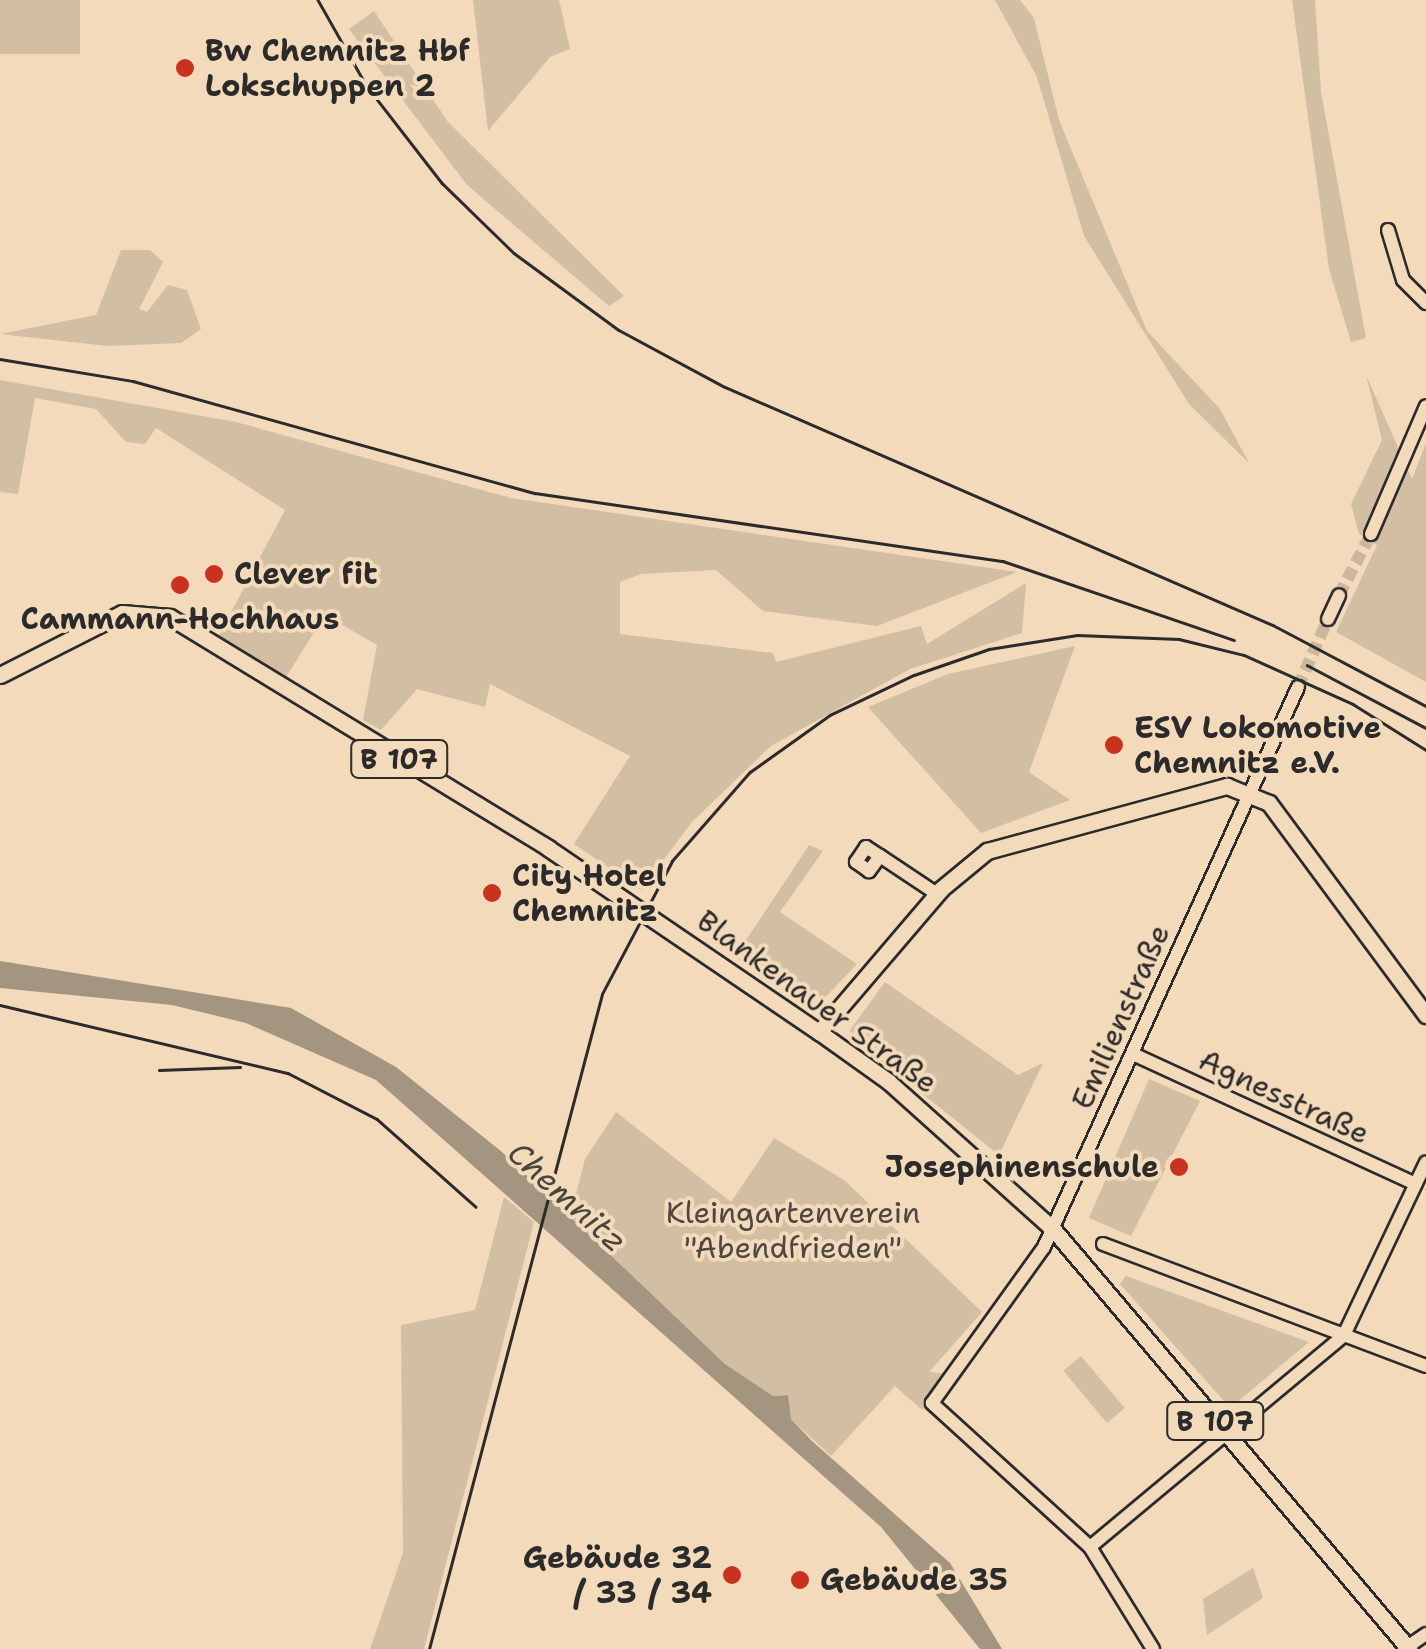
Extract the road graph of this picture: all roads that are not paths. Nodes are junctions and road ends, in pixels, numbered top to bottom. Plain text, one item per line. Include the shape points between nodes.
1 (1388, 230) dead end
2 (1426, 303) edge
3 (1426, 406) edge
4 (1371, 534) tunnel mouth
5 (1339, 595) tunnel mouth
6 (1328, 618) tunnel mouth
7 (0, 675) edge
8 (1298, 687) tunnel mouth
9 (1250, 790) junction
10 (880, 856) dead end
11 (937, 894) junction
12 (1426, 1016) edge
13 (819, 1032) junction
14 (1133, 1054) junction
15 (1426, 1162) edge
16 (1415, 1184) junction
17 (1053, 1228) junction
18 (1103, 1244) dead end
19 (1344, 1335) junction
20 (1426, 1366) edge
21 (1227, 1434) junction
22 (1090, 1547) junction
23 (1426, 1634) edge
24 (1406, 1648) edge
25 (1154, 1649) edge

1 - 2 street via 1403,280
3 - 4 street
5 - 6 street
7 - 13 main road, Blankenauer Straße / B 107 via 122,613 170,617 548,848
8 - 9 street, Emilienstraße
9 - 11 main road via 1202,789 1008,840
9 - 12 main road via 1269,803
9 - 14 street, Emilienstraße
10 - 11 street
11 - 13 main road
13 - 17 main road, Blankenauer Straße / B 107 via 889,1082
14 - 16 street, Agnesstraße
14 - 17 street, Emilienstraße
15 - 16 street
16 - 19 street
17 - 21 main road, Blankenauer Straße / B 107
17 - 22 street, Emilienstraße via 932,1403
18 - 19 street
19 - 20 street
19 - 21 street
21 - 22 street
21 - 24 main road, Blankenauer Straße / B 107
22 - 25 street
23 - 24 street

